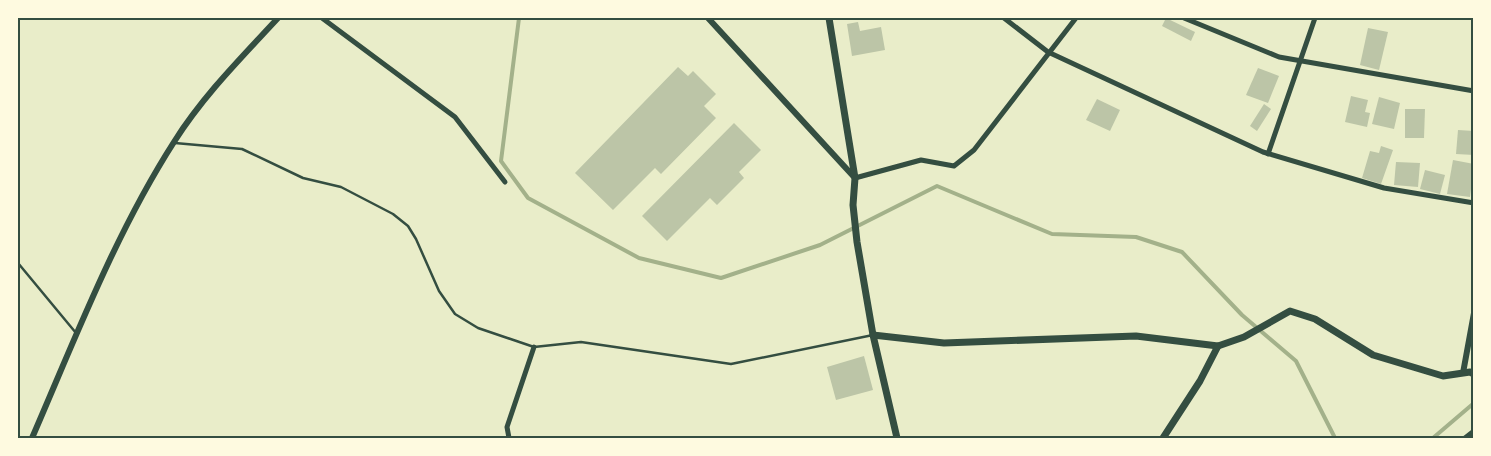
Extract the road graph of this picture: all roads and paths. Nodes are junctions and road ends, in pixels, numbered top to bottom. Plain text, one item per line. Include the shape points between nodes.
1 (278, 18) edge
2 (322, 18) edge
3 (708, 18) edge
4 (829, 18) edge
5 (1004, 18) edge
6 (1076, 18) edge
7 (1184, 18) edge
8 (1315, 18) edge
9 (714, 21) edge
10 (1048, 52) junction
11 (1300, 60) junction
12 (1474, 91) edge
13 (174, 143) junction
14 (1268, 154) junction
15 (855, 178) junction
16 (505, 182) dead end
17 (1474, 203) edge
18 (18, 263) edge
19 (1474, 313) edge
20 (873, 334) junction
21 (77, 335) junction
22 (1218, 346) junction
23 (534, 347) junction
24 (1469, 373) edge
25 (1474, 431) edge
26 (32, 438) edge
27 (509, 438) edge
28 (897, 438) edge
29 (1163, 438) edge
30 (1466, 438) edge

1 - 13 street via 204,100
2 - 16 street via 455,117
3 - 9 street
4 - 15 main road
5 - 10 street
6 - 10 street
7 - 11 street via 1279,57
8 - 11 street
9 - 15 street
10 - 14 street via 1214,132
10 - 15 street via 974,150 954,166 921,160
11 - 12 street
11 - 14 street
13 - 21 street via 116,247
13 - 23 lane via 242,150 303,178 341,187 393,214 408,226 416,238 439,291 455,314 478,328
14 - 17 street via 1384,188
15 - 20 main road via 853,205 857,242
18 - 21 lane
19 - 24 street
20 - 22 main road via 944,343 1136,336
20 - 23 lane via 731,364 582,342
20 - 28 main road
21 - 26 street
22 - 24 main road via 1244,337 1290,311 1315,319 1373,354 1443,376
22 - 29 main road via 1200,381
23 - 27 street via 507,426
25 - 30 street

